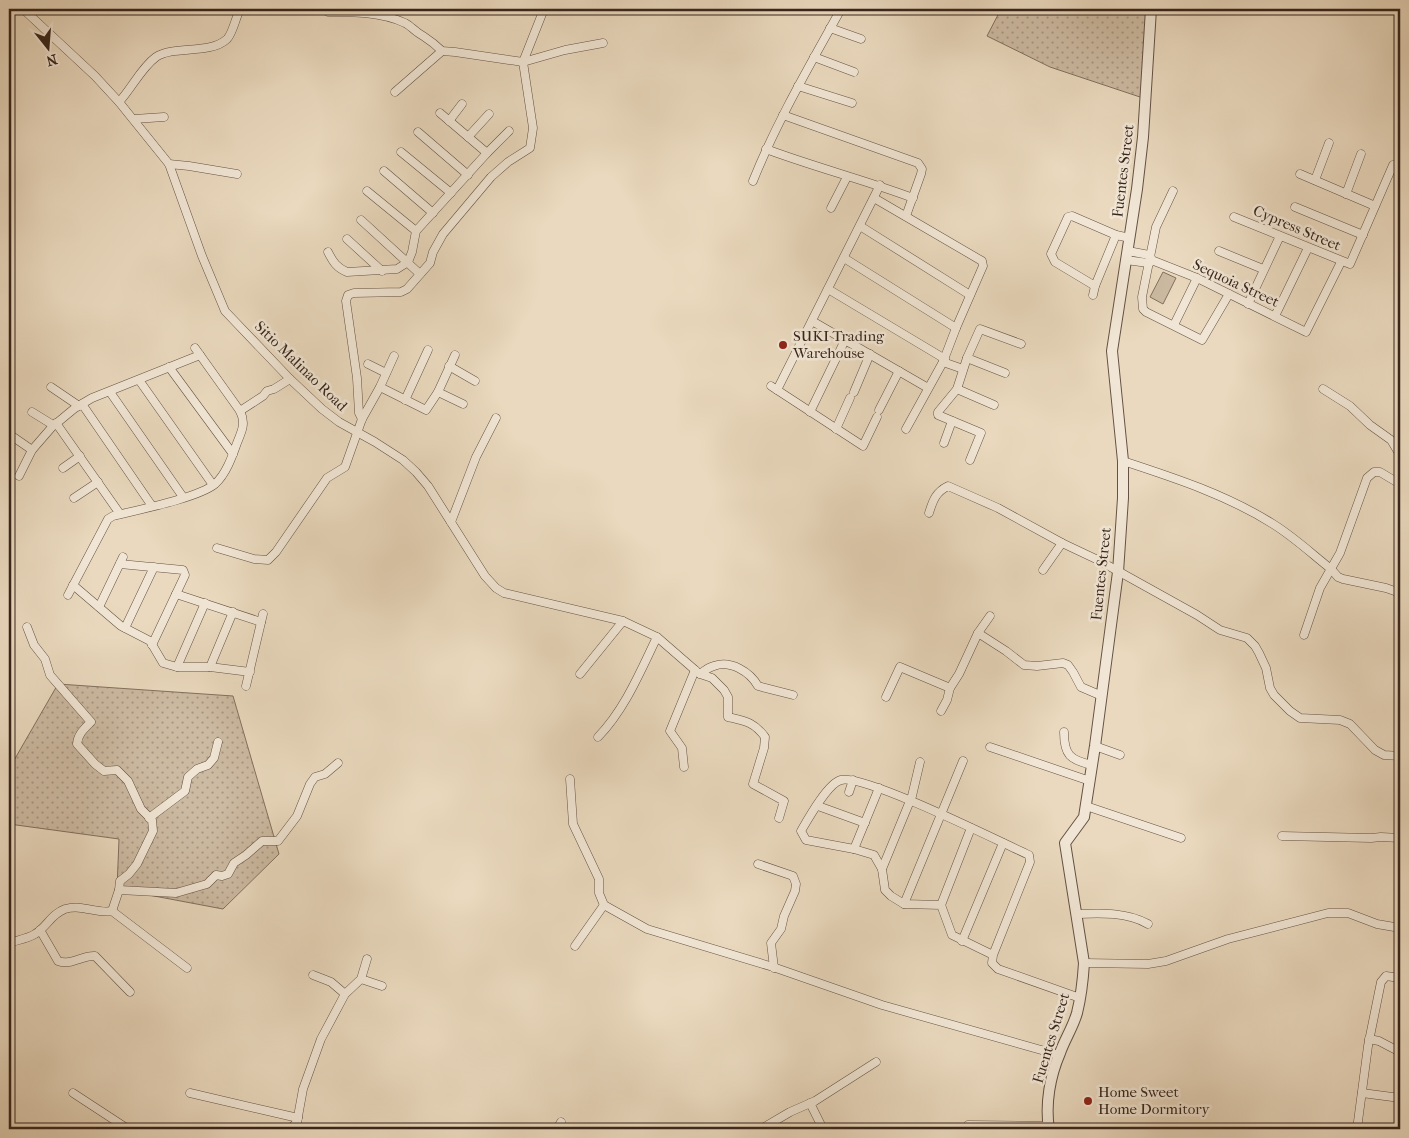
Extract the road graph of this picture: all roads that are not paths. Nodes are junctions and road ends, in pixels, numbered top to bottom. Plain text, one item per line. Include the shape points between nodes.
1 (23, 9) edge
2 (324, 9) edge
3 (544, 9) edge
4 (841, 9) edge
5 (1151, 9) edge
6 (238, 14) dead end
7 (830, 28) junction
8 (861, 39) dead end
9 (603, 43) dead end
10 (442, 51) junction
11 (814, 57) junction
12 (523, 62) junction
13 (854, 72) dead end
14 (798, 86) junction
15 (395, 92) dead end
16 (119, 102) junction
17 (852, 103) dead end
18 (462, 104) dead end
19 (440, 112) dead end
20 (489, 114) dead end
21 (783, 115) junction
22 (164, 117) dead end
23 (134, 119) junction
24 (449, 120) junction
25 (509, 131) dead end
26 (418, 132) dead end
27 (468, 137) junction
28 (1329, 144) dead end
29 (766, 148) junction
30 (401, 152) dead end
31 (487, 153) junction
32 (1361, 154) dead end
33 (169, 164) junction
34 (1393, 165) dead end
35 (384, 171) dead end
36 (238, 174) dead end
37 (1300, 174) dead end
38 (468, 175) junction
39 (847, 177) junction
40 (753, 180) dead end
41 (1315, 180) junction
42 (880, 185) junction
43 (367, 191) dead end
44 (1172, 191) dead end
45 (451, 193) junction
46 (1346, 194) junction
47 (874, 198) junction
48 (913, 198) junction
49 (1375, 206) junction
50 (1295, 207) dead end
51 (831, 208) dead end
52 (433, 213) junction
53 (906, 216) junction
54 (1234, 217) dead end
55 (361, 220) dead end
56 (860, 226) junction
57 (416, 232) junction
58 (1363, 234) junction
59 (1116, 235) junction
60 (1280, 236) junction
61 (347, 238) dead end
62 (1130, 238) junction
63 (1308, 248) junction
64 (1219, 251) dead end
65 (328, 252) dead end
66 (1127, 255) junction
67 (844, 258) junction
68 (1150, 260) junction
69 (408, 262) junction
70 (1341, 262) junction
71 (1263, 269) junction
72 (382, 271) junction
73 (420, 274) junction
74 (1197, 278) junction
75 (1095, 286) junction
76 (828, 289) junction
77 (1229, 294) junction
78 (970, 295) junction
79 (1093, 295) dead end
80 (1248, 304) junction
81 (1275, 316) junction
82 (812, 320) junction
83 (1174, 325) junction
84 (956, 328) junction
85 (845, 340) junction
86 (1021, 344) dead end
87 (428, 350) dead end
88 (870, 354) junction
89 (455, 355) dead end
90 (394, 356) dead end
91 (967, 358) junction
92 (944, 360) junction
93 (368, 364) dead end
94 (449, 366) junction
95 (169, 368) junction
96 (964, 370) junction
97 (899, 371) junction
98 (386, 373) junction
99 (1005, 373) dead end
100 (290, 379) junction
101 (139, 380) junction
102 (475, 381) dead end
103 (51, 387) dead end
104 (380, 387) junction
105 (928, 388) junction
106 (957, 389) junction
107 (1323, 389) dead end
108 (110, 392) junction
109 (438, 392) junction
110 (405, 400) junction
111 (463, 404) dead end
112 (81, 405) junction
113 (994, 405) dead end
114 (240, 411) junction
115 (32, 412) dead end
116 (810, 412) junction
117 (496, 418) dead end
118 (362, 419) junction
119 (952, 421) junction
120 (55, 424) junction
121 (836, 429) junction
122 (906, 429) dead end
123 (357, 432) junction
124 (9, 434) edge
125 (944, 443) dead end
126 (32, 450) junction
127 (233, 454) junction
128 (1400, 455) edge
129 (80, 456) junction
130 (970, 460) dead end
131 (1123, 461) junction
132 (64, 468) dead end
133 (19, 476) dead end
134 (98, 482) junction
135 (1400, 484) edge
136 (213, 485) junction
137 (184, 497) junction
138 (74, 498) dead end
139 (152, 506) junction
140 (929, 512) dead end
141 (120, 514) junction
142 (451, 522) junction
143 (1062, 543) junction
144 (217, 548) dead end
145 (154, 567) junction
146 (1331, 569) junction
147 (1043, 570) dead end
148 (1118, 572) junction
149 (73, 585) junction
150 (1400, 592) edge
151 (176, 594) junction
152 (68, 595) dead end
153 (205, 603) junction
154 (99, 607) junction
155 (233, 612) junction
156 (990, 616) dead end
157 (623, 621) junction
158 (27, 628) dead end
159 (125, 628) junction
160 (978, 633) junction
161 (1304, 635) dead end
162 (657, 637) junction
163 (152, 645) junction
164 (177, 667) junction
165 (210, 667) junction
166 (250, 672) junction
167 (697, 672) junction
168 (580, 674) dead end
169 (246, 686) dead end
170 (950, 688) junction
171 (793, 696) dead end
172 (1102, 696) junction
173 (886, 697) dead end
174 (941, 710) dead end
175 (1064, 732) dead end
176 (598, 737) dead end
177 (218, 742) dead end
178 (1096, 746) junction
179 (990, 747) dead end
180 (1120, 755) dead end
181 (1400, 756) edge
182 (963, 760) dead end
183 (920, 762) dead end
184 (338, 763) dead end
185 (1092, 765) junction
186 (684, 767) dead end
187 (570, 779) dead end
188 (853, 780) junction
189 (1090, 781) junction
190 (879, 788) junction
191 (849, 792) dead end
192 (910, 801) junction
193 (818, 806) junction
194 (1086, 806) junction
195 (941, 815) junction
196 (150, 818) junction
197 (779, 818) dead end
198 (865, 823) junction
199 (971, 828) junction
200 (1282, 836) dead end
201 (1181, 838) dead end
202 (1400, 838) edge
203 (1003, 843) junction
204 (854, 849) junction
205 (758, 864) dead end
206 (882, 869) junction
207 (120, 890) junction
208 (904, 904) junction
209 (604, 905) junction
210 (941, 905) junction
211 (112, 911) junction
212 (1077, 914) junction
213 (1148, 924) dead end
214 (1400, 928) edge
215 (40, 930) junction
216 (962, 941) junction
217 (9, 942) edge
218 (575, 946) dead end
219 (993, 955) junction
220 (367, 959) dead end
221 (1084, 963) junction
222 (187, 968) dead end
223 (774, 968) junction
224 (313, 975) dead end
225 (1400, 978) edge
226 (361, 979) junction
227 (382, 986) dead end
228 (130, 992) dead end
229 (345, 994) junction
230 (1080, 998) junction
231 (1369, 1039) junction
232 (1400, 1052) edge
233 (1059, 1055) junction
234 (876, 1062) dead end
235 (73, 1093) dead end
236 (190, 1093) dead end
237 (1362, 1093) junction
238 (1400, 1098) edge
239 (810, 1103) junction
240 (298, 1118) junction
241 (968, 1125) dead end
242 (1049, 1128) edge
243 (128, 1129) edge
244 (290, 1129) edge
245 (761, 1129) edge
246 (823, 1129) edge
247 (1357, 1129) edge

1 - 16 street, Sitio Malinao Road
2 - 10 street via 328,12 379,15 406,23
3 - 12 street
4 - 7 street
5 - 62 street, Fuentes Street via 1143,137
6 - 16 street via 228,38 218,44 157,56
7 - 8 street
7 - 11 street
9 - 12 street
10 - 12 street
10 - 15 street
11 - 13 street
11 - 14 street
12 - 73 street via 533,128 530,148 491,177 443,234 430,263
14 - 17 street
14 - 21 street
16 - 23 street, Sitio Malinao Road
18 - 24 street
19 - 24 street
20 - 27 street
21 - 29 street
21 - 48 street via 918,163 922,169
22 - 23 street
23 - 33 street, Sitio Malinao Road
24 - 27 street
25 - 31 street
26 - 38 street
27 - 31 street
28 - 41 street
29 - 39 street
29 - 40 street
30 - 45 street
31 - 38 street
32 - 46 street
33 - 36 street
33 - 100 street, Sitio Malinao Road via 225,311
34 - 49 street
35 - 52 street
37 - 41 street
38 - 45 street
39 - 42 street
39 - 51 street
41 - 46 street
42 - 47 street
42 - 48 street
43 - 57 street
44 - 68 street via 1156,227
45 - 52 street
46 - 49 street
47 - 53 street
47 - 56 street
48 - 53 street
49 - 58 street
50 - 58 street
52 - 57 street
53 - 78 street via 982,261 982,271
54 - 60 street, Cypress Street
55 - 69 street
56 - 67 street
56 - 78 street
57 - 69 street
58 - 70 street, Cypress Street via 1350,264
59 - 62 street
59 - 75 street
59 - 75 street via 1072,216 1065,220 1052,258
60 - 63 street, Cypress Street
60 - 71 street
61 - 72 street
62 - 66 street, Fuentes Street
63 - 70 street, Cypress Street
63 - 81 street
64 - 71 street
65 - 72 street via 342,270
66 - 68 street, Sequoia Street
66 - 131 street, Fuentes Street via 1112,351
67 - 76 street
67 - 84 street
68 - 74 street, Sequoia Street
68 - 83 street via 1142,297 1143,309
69 - 72 street via 397,269
69 - 73 street
70 - 81 street, Sequoia Street via 1306,332
71 - 80 street
73 - 118 street via 401,292 348,295 346,301
74 - 77 street, Sequoia Street
74 - 83 street
75 - 79 street
76 - 82 street
76 - 92 street
77 - 80 street, Sequoia Street
77 - 83 street via 1202,340
78 - 84 street
80 - 81 street, Sequoia Street
82 - 85 street
82 - 116 street via 774,388
84 - 92 street
85 - 88 street
85 - 116 street
86 - 91 street via 980,329
87 - 110 street
88 - 97 street
88 - 121 street
89 - 94 street
90 - 98 street
91 - 96 street
91 - 99 street
92 - 96 street
92 - 105 street
93 - 98 street
94 - 102 street
94 - 109 street
95 - 101 street
95 - 114 street via 197,352
95 - 127 street
96 - 106 street
97 - 105 street
97 - 121 street via 863,446
98 - 104 street
100 - 114 street
100 - 123 street, Sitio Malinao Road via 339,422
101 - 108 street
101 - 136 street
103 - 112 street
104 - 110 street
104 - 118 street
105 - 122 street
106 - 113 street
106 - 119 street via 938,412 938,415
107 - 128 street via 1392,440
108 - 112 street
108 - 137 street
109 - 110 street via 428,409 424,410
109 - 111 street
112 - 120 street
112 - 139 street
114 - 127 street via 244,428
115 - 120 street
116 - 121 street
117 - 142 street via 476,457
118 - 123 street
119 - 125 street
119 - 130 street via 981,433
120 - 126 street
120 - 129 street
123 - 142 street, Sitio Malinao Road via 403,460 416,472
123 - 144 street via 345,467 327,478 268,560
124 - 126 street
126 - 133 street
127 - 136 street
129 - 132 street
129 - 134 street
131 - 146 street via 1182,480 1253,512
131 - 148 street, Fuentes Street
134 - 138 street
134 - 141 street
135 - 146 street via 1380,472 1370,474
136 - 137 street
137 - 139 street
139 - 141 street
140 - 143 street via 937,493 948,486 998,508
141 - 149 street via 108,519
142 - 157 street, Sitio Malinao Road via 485,576 504,593
143 - 147 street
143 - 148 street
145 - 151 street via 183,570 185,575
145 - 154 street via 121,560
145 - 159 street
146 - 150 street via 1343,579
146 - 161 street via 1320,588
148 - 172 street, Fuentes Street
148 - 181 street via 1220,630 1247,638 1259,653 1274,695 1300,718 1340,720 1350,724 1375,750 1384,755
149 - 152 street
149 - 154 street
151 - 153 street
151 - 163 street
153 - 155 street
153 - 164 street
154 - 159 street
155 - 165 street
155 - 166 street via 262,618
156 - 160 street
157 - 162 street, Sitio Malinao Road
157 - 168 street
158 - 196 street via 34,645 46,659 50,675 91,722 80,732 77,744 104,771 117,770 128,781 141,809
159 - 163 street
160 - 170 street
160 - 172 street via 1024,665 1068,665 1081,687
162 - 167 street, Sitio Malinao Road
162 - 176 street via 613,722
163 - 164 street via 163,663
164 - 165 street
165 - 166 street
166 - 169 street
167 - 171 street via 715,665 731,666 750,674 758,686
167 - 186 street via 670,730 682,748
167 - 197 street, Sitio Malinao Road via 712,678 724,690 728,697 728,717 753,724 765,737 754,784 784,801
170 - 173 street via 900,667
170 - 174 street
172 - 178 street, Fuentes Street
175 - 185 street via 1064,747 1070,757
177 - 196 street via 214,758 188,778 185,791
178 - 180 street
178 - 185 street, Fuentes Street
179 - 189 street
182 - 195 street
183 - 192 street
184 - 207 street via 325,774 315,777 297,816 278,841 262,841 234,863 228,874 176,892
185 - 189 street, Fuentes Street
187 - 209 street via 573,824 599,879
188 - 190 street
188 - 191 street
188 - 193 street via 834,783
189 - 194 street, Fuentes Street
190 - 192 street
190 - 198 street
192 - 195 street
192 - 206 street
193 - 198 street
193 - 204 street via 801,831 806,840
194 - 201 street
194 - 212 street, Fuentes Street via 1084,817 1065,844
195 - 199 street
195 - 208 street
196 - 207 street via 153,831 148,843 137,864 120,881
198 - 204 street
199 - 203 street
199 - 210 street
200 - 202 street
203 - 216 street
203 - 219 street via 1029,856 1030,862
204 - 206 street via 874,855
205 - 223 street via 792,876 796,884 782,929 771,943
206 - 208 street via 885,890
207 - 211 street
208 - 210 street
209 - 218 street
209 - 223 street via 647,929
210 - 216 street via 952,935
211 - 215 street via 77,907 64,910 51,917
211 - 222 street
212 - 213 street via 1102,912
212 - 221 street, Fuentes Street
214 - 221 street via 1377,924 1348,913 1328,913 1228,939 1166,961 1148,964
215 - 217 street via 29,937
215 - 228 street via 58,961 66,963 95,956
216 - 219 street
219 - 230 street via 992,963 998,969
220 - 226 street
221 - 230 street, Fuentes Street
223 - 233 street via 882,1005
224 - 229 street via 331,982
225 - 231 street via 1386,976 1382,979
226 - 227 street
226 - 229 street
229 - 240 street via 309,1068
230 - 233 street, Fuentes Street
231 - 232 street
231 - 237 street
233 - 242 street, Fuentes Street via 1046,1110
234 - 239 street
235 - 243 street
236 - 240 street
237 - 238 street
237 - 247 street
239 - 245 street
239 - 246 street
240 - 244 street
241 - 242 street

